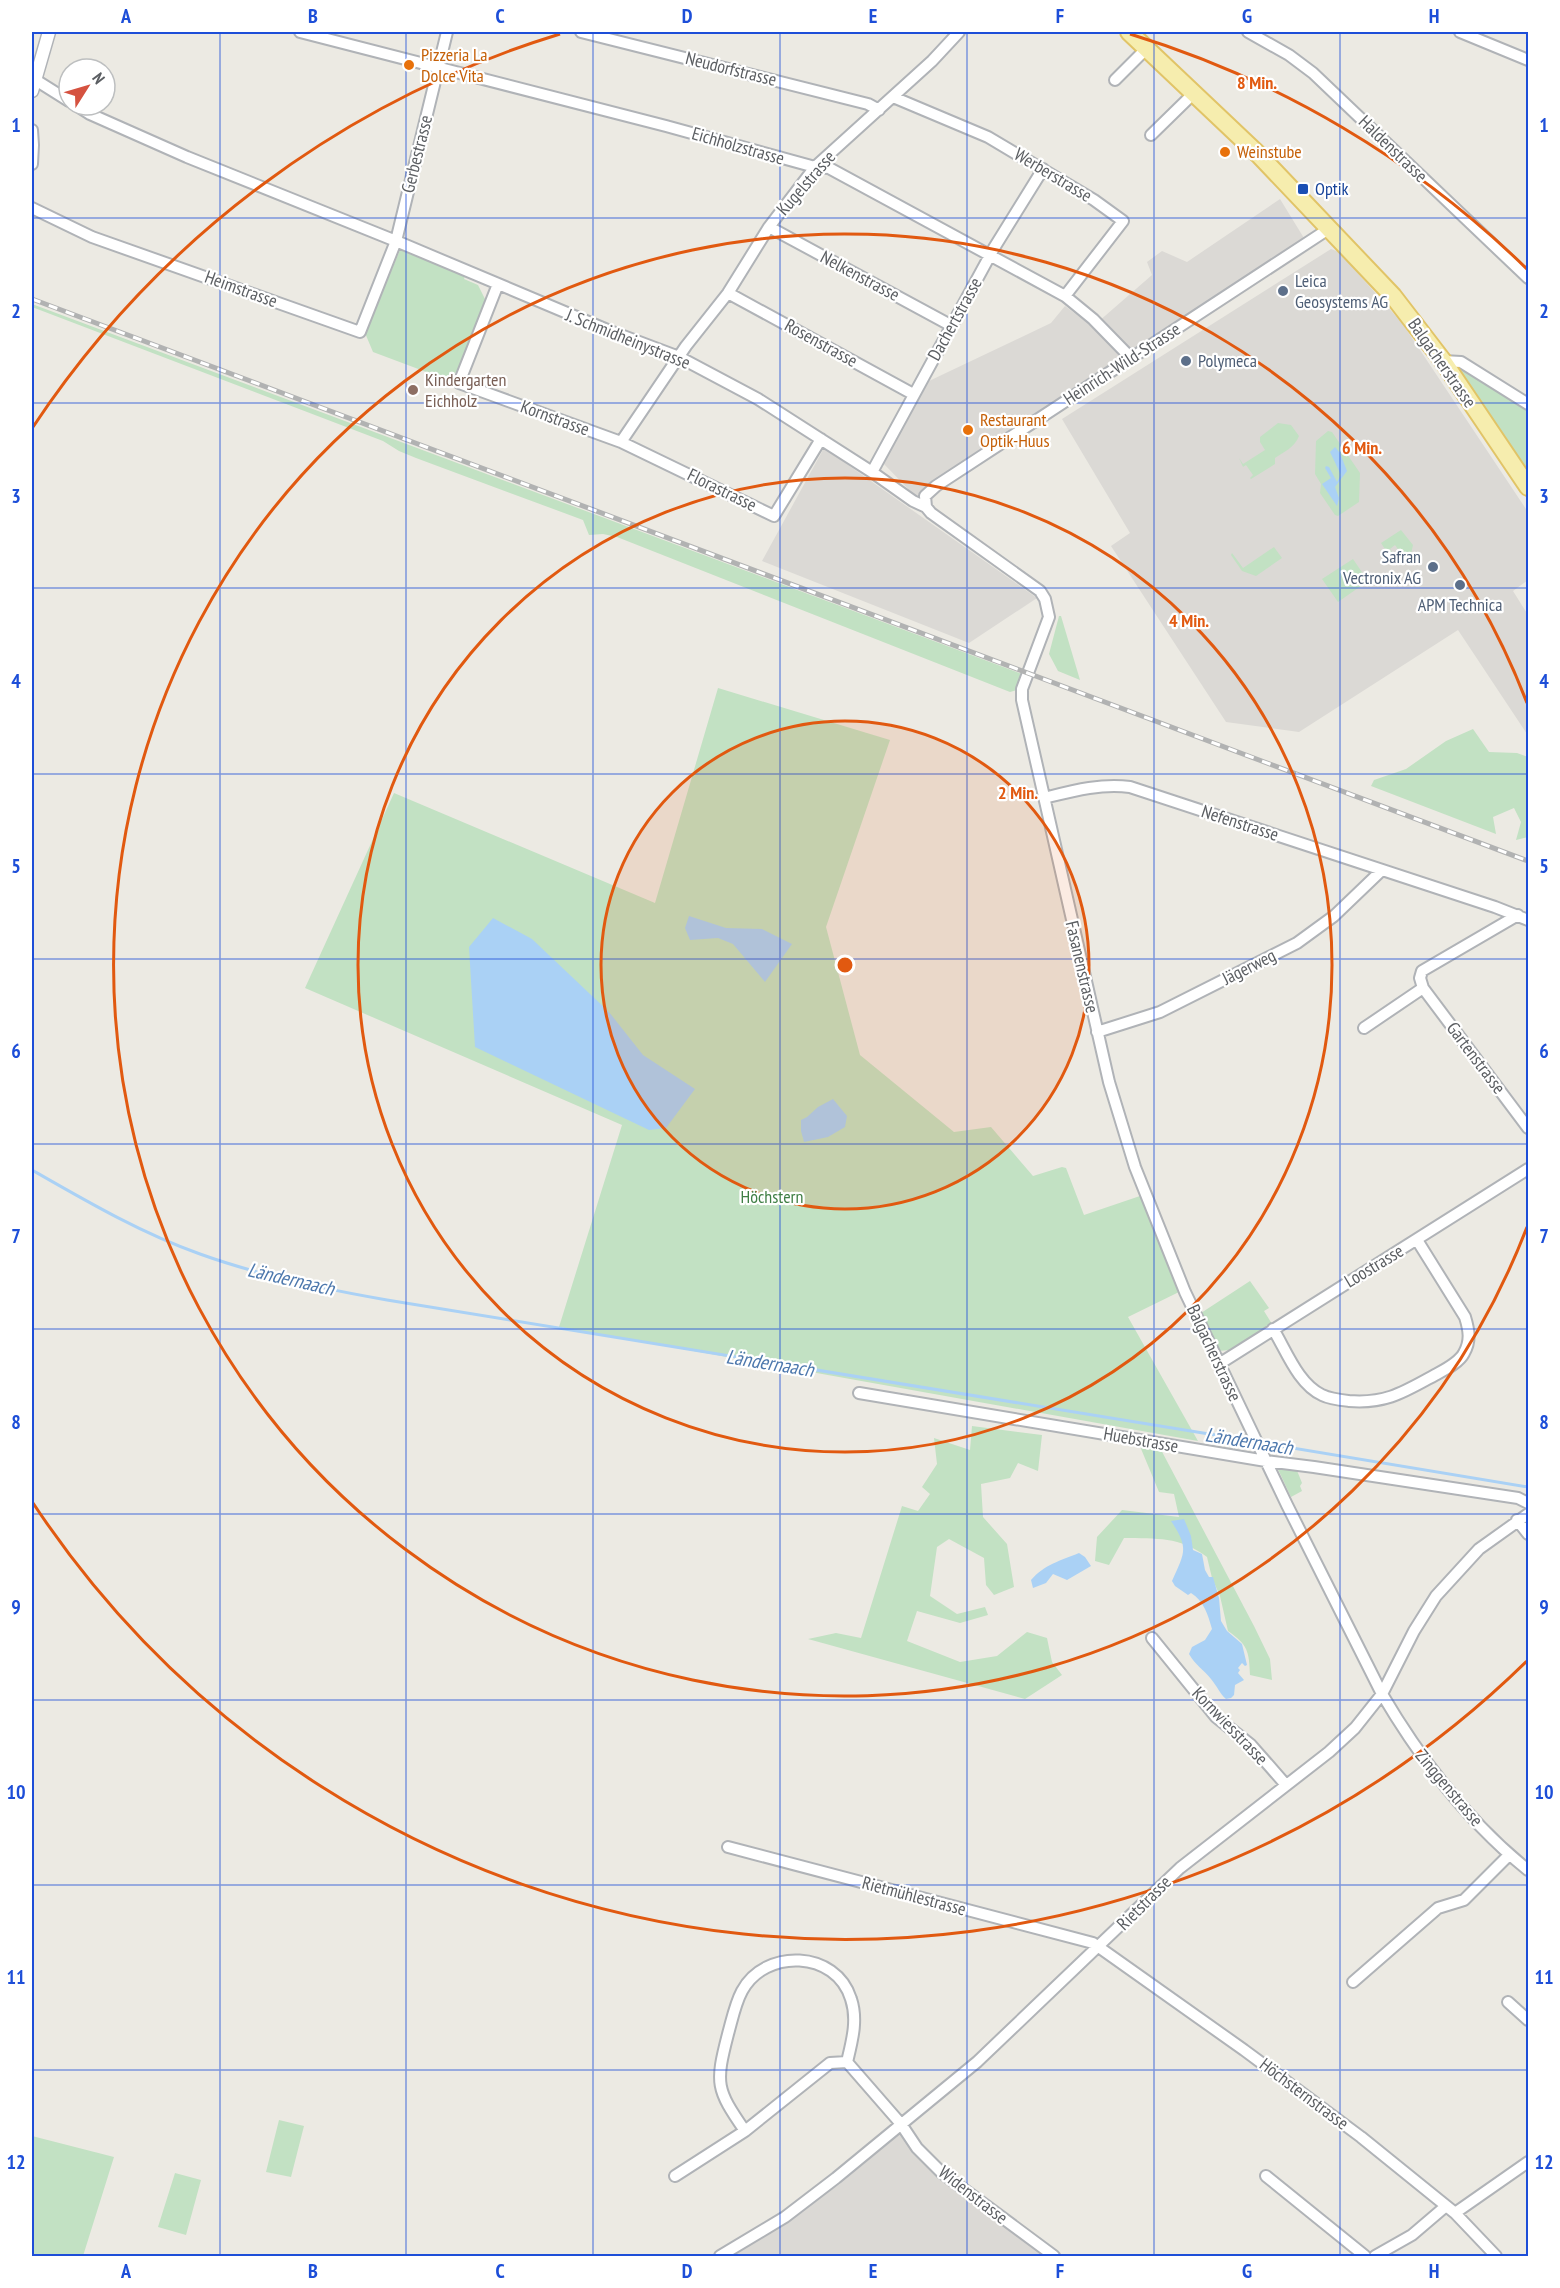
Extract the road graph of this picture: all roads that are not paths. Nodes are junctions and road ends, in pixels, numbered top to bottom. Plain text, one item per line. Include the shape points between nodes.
1 (49, 32) edge
2 (300, 32) edge
3 (447, 32) edge
4 (581, 32) edge
5 (959, 32) edge
6 (1129, 32) edge
7 (1248, 32) edge
8 (1460, 32) edge
9 (1147, 48) junction
10 (1528, 60) edge
11 (439, 66) junction
12 (1115, 80) dead end
13 (33, 85) edge
14 (1194, 92) junction
15 (57, 96) edge
16 (893, 97) junction
17 (879, 110) junction
18 (97, 117) edge
19 (32, 130) edge
20 (1151, 135) dead end
21 (32, 164) edge
22 (815, 167) junction
23 (1043, 169) junction
24 (32, 208) edge
25 (770, 227) junction
26 (1330, 228) junction
27 (396, 241) junction
28 (990, 256) junction
29 (1528, 278) edge
30 (498, 285) junction
31 (728, 293) junction
32 (1065, 296) junction
33 (952, 326) junction
34 (679, 357) junction
35 (1131, 358) junction
36 (1443, 361) junction
37 (913, 394) junction
38 (1528, 404) edge
39 (821, 438) junction
40 (621, 442) junction
41 (872, 472) junction
42 (1528, 487) edge
43 (926, 507) junction
44 (1044, 798) junction
45 (1382, 870) junction
46 (1518, 915) junction
47 (1528, 920) edge
48 (1423, 988) junction
49 (1364, 1028) dead end
50 (1097, 1032) junction
51 (1528, 1124) edge
52 (1124, 1134) joint
53 (1528, 1169) edge
54 (1417, 1240) junction
55 (1273, 1329) junction
56 (1219, 1364) junction
57 (859, 1393) dead end
58 (1264, 1457) junction
59 (1528, 1503) edge
60 (1528, 1514) edge
61 (1517, 1520) junction
62 (1528, 1534) edge
63 (1152, 1638) dead end
64 (1382, 1694) junction
65 (1286, 1785) junction
66 (728, 1847) dead end
67 (1509, 1855) junction
68 (1528, 1870) edge
69 (1099, 1947) junction
70 (1353, 1982) dead end
71 (1508, 2002) dead end
72 (1528, 2020) edge
73 (847, 2062) junction
74 (901, 2124) junction
75 (745, 2131) junction
76 (1528, 2162) edge
77 (675, 2176) dead end
78 (1266, 2176) dead end
79 (1451, 2210) junction
80 (720, 2256) edge
81 (1054, 2256) edge
82 (1365, 2256) edge
83 (1375, 2256) edge
84 (1496, 2256) edge

1 - 13 street
2 - 11 street, Eichholzstrasse
3 - 11 street, Gerbestrasse
4 - 17 street, Neudorfstrasse via 868,104
5 - 16 street, Kugelstrasse
6 - 9 main road, Balgacherstrasse
7 - 29 street, Haldenstrasse via 1313,73
8 - 10 street
9 - 12 street
9 - 14 main road, Balgacherstrasse
11 - 22 street, Eichholzstrasse
11 - 27 street, Gerbestrasse
13 - 15 street
14 - 20 street
14 - 26 main road, Balgacherstrasse
16 - 17 street, Kugelstrasse
16 - 23 street, Werberstrasse via 988,137
17 - 22 street, Kugelstrasse
18 - 27 street, J. Schmidheinystrasse
19 - 21 street
22 - 25 street, Kugelstrasse
22 - 28 street, Eichholzstrasse via 829,168 859,183
23 - 28 street, Dachertstrasse
23 - 32 street, Werberstrasse via 1123,221
24 - 27 street, Heimstrasse via 92,237 360,332
25 - 31 street, Kugelstrasse
25 - 33 street, Nelkenstrasse
26 - 35 street, Heinrich-Wild-Strasse
26 - 36 main road, Balgacherstrasse via 1393,296
27 - 30 street, J. Schmidheinystrasse
28 - 32 street, Eichholzstrasse
28 - 33 street, Dachertstrasse
30 - 34 street, J. Schmidheinystrasse
30 - 40 street, Kornstrasse via 459,383
31 - 34 street, Kugelstrasse
31 - 37 street, Rosenstrasse
32 - 35 street, Eichholzstrasse via 1093,318
33 - 37 street, Dachertstrasse
34 - 39 street, J. Schmidheinystrasse
34 - 40 street
35 - 43 street, Heinrich-Wild-Strasse via 936,486 926,496
36 - 38 street via 1461,362
36 - 42 main road, Balgacherstrasse
37 - 41 street, Dachertstrasse
39 - 40 street, Florastrasse via 774,516
39 - 41 street, J. Schmidheinystrasse
41 - 43 street, J. Schmidheinystrasse
43 - 44 street, J. Schmidheinystrasse via 1032,584 1045,599 1049,617 1022,689
44 - 45 street, Nefenstrasse via 1097,786 1130,787
44 - 50 street, Fasanenstrasse
45 - 46 street, Nefenstrasse
45 - 50 street, Jägerweg via 1335,916 1297,943 1160,1012
46 - 47 street, Nefenstrasse
46 - 48 street via 1422,971
48 - 49 street
48 - 51 street, Gartenstrasse
50 - 52 street, Fasanenstrasse
52 - 56 street, Balgacherstrasse via 1155,1221
53 - 54 street, Loostrasse
54 - 55 street, Loostrasse
54 - 55 street via 1469,1329 1464,1356 1449,1367 1394,1397 1365,1402 1341,1400 1322,1395 1306,1384
55 - 56 street, Loostrasse
56 - 58 street, Balgacherstrasse
57 - 58 street, Huebstrasse
58 - 59 street, Huebstrasse via 1518,1498
58 - 64 street, Balgacherstrasse
60 - 61 street, Rietstrasse
61 - 62 street
61 - 64 street, Rietstrasse via 1479,1549 1436,1596
63 - 65 street, Kornwiesstrasse via 1216,1717 1251,1746
64 - 65 street, Rietstrasse via 1329,1752
64 - 67 street, Zinggenstrasse via 1430,1769
65 - 69 street, Rietstrasse via 1180,1868
66 - 69 street, Rietmühlestrasse
67 - 68 street, Zinggenstrasse
67 - 70 street via 1464,1900 1437,1908
69 - 74 street, Rietstrasse via 977,2062
69 - 79 street, Höchsternstrasse via 1295,2087
71 - 72 street
73 - 74 street, Widenstrasse
73 - 75 street via 831,2063
73 - 75 street via 855,2020 851,1996 837,1977 814,1962 800,1959 780,1961 761,1969 742,1990 719,2066 722,2095
74 - 80 street, Rietstrasse via 785,2217
74 - 81 street, Widenstrasse via 942,2173
75 - 77 street
76 - 79 street
78 - 82 street
79 - 83 street
79 - 84 street, Höchsternstrasse

